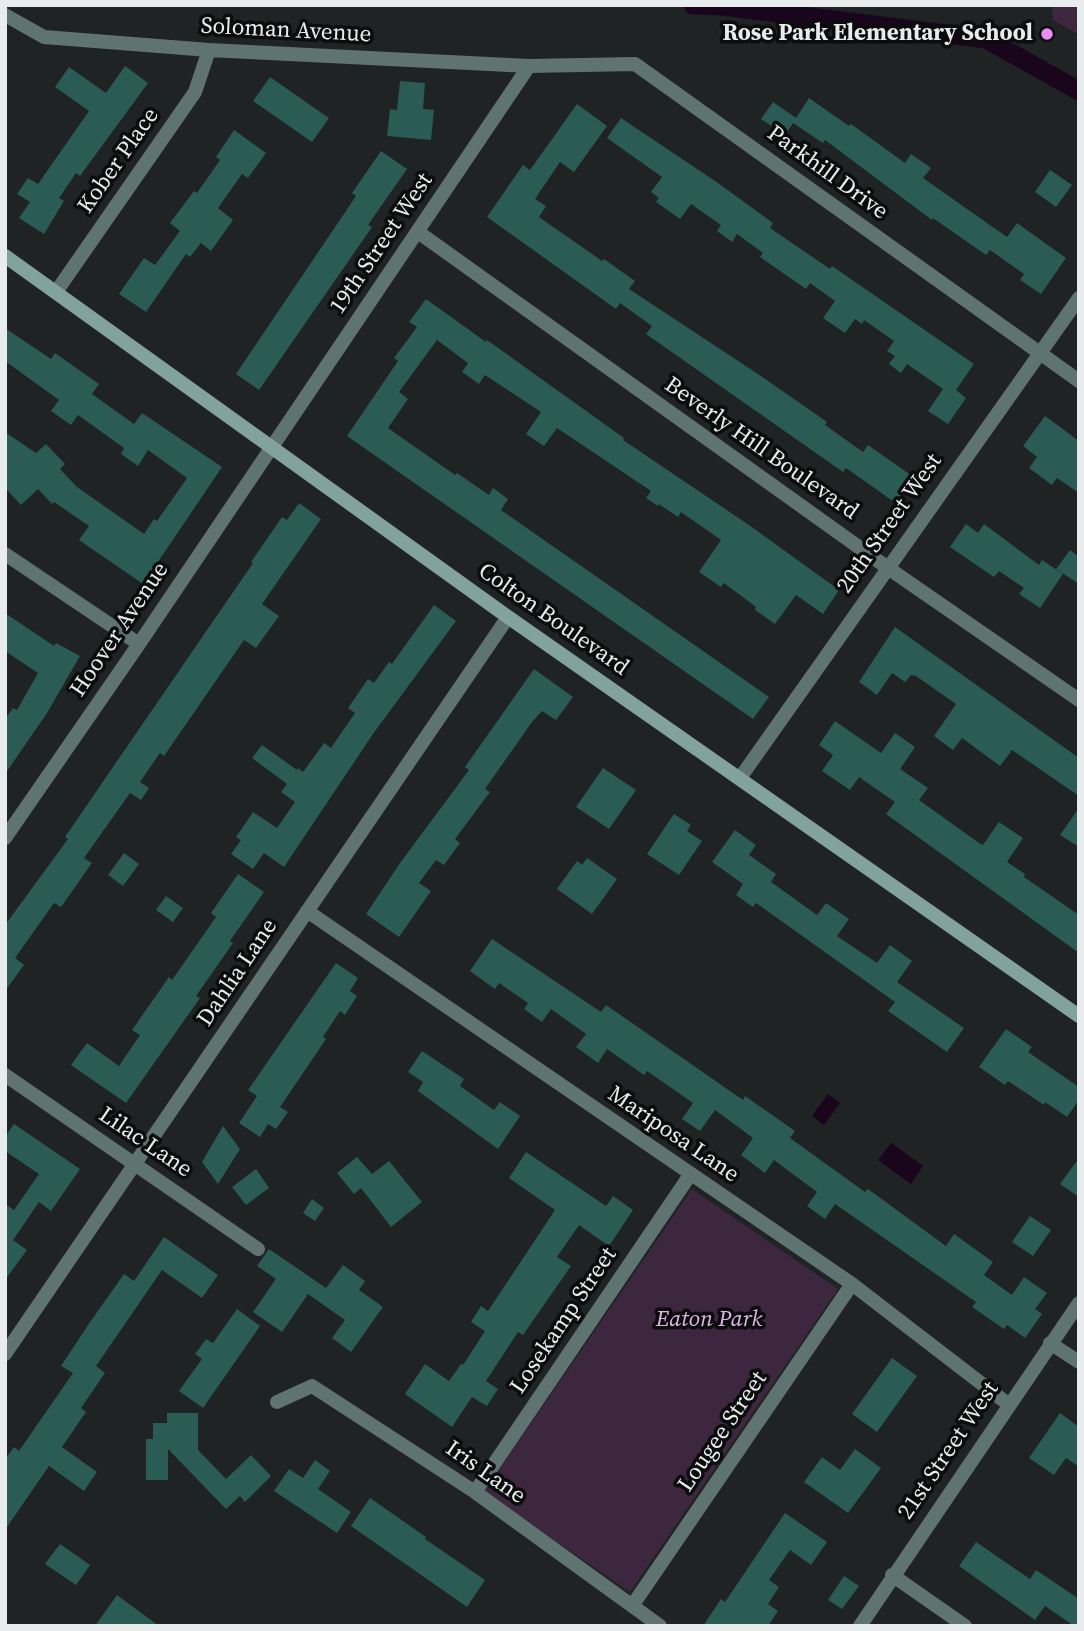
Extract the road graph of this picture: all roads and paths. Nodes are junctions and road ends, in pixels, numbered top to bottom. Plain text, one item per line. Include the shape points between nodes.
1 (5, 15) edge
2 (209, 50) junction
3 (529, 66) junction
4 (418, 232) junction
5 (5, 256) edge
6 (56, 292) junction
7 (1079, 298) edge
8 (1040, 354) junction
9 (1079, 381) edge
10 (271, 447) junction
11 (5, 554) edge
12 (888, 568) junction
13 (508, 617) junction
14 (139, 644) junction
15 (1079, 700) edge
16 (740, 778) junction
17 (5, 838) edge
18 (307, 911) junction
19 (1079, 1016) edge
20 (5, 1075) edge
21 (135, 1164) junction
22 (690, 1175) junction
23 (258, 1249) dead end
24 (852, 1284) junction
25 (1079, 1303) edge
26 (1051, 1343) junction
27 (5, 1354) edge
28 (1079, 1362) edge
29 (277, 1402) dead end
30 (1008, 1404) junction
31 (475, 1492) junction
32 (892, 1576) junction
33 (632, 1606) junction
34 (660, 1626) edge
35 (860, 1626) edge
36 (965, 1626) edge

1 - 2 street, Soloman Avenue via 44,37
2 - 3 street, Soloman Avenue
2 - 6 street, Kober Place via 195,92
3 - 4 street, 19th Street West
3 - 8 street, Parkhill Drive via 635,64
4 - 10 street, 19th Street West
4 - 12 street, Beverly Hill Boulevard
5 - 6 street, Colton Boulevard
6 - 10 street, Colton Boulevard
7 - 8 street, 20th Street West
8 - 9 street, Parkhill Drive
8 - 12 street, 20th Street West
10 - 13 street, Colton Boulevard
10 - 14 street, Hoover Avenue
11 - 14 street
12 - 15 street, Beverly Hill Boulevard
12 - 16 street, 20th Street West
13 - 16 street, Colton Boulevard
13 - 18 street, Dahlia Lane
14 - 17 street, Hoover Avenue
16 - 19 street, Colton Boulevard
18 - 21 street, Dahlia Lane
18 - 22 street, Mariposa Lane
20 - 21 street, Lilac Lane
21 - 23 street, Lilac Lane
21 - 27 street, Dahlia Lane
22 - 24 street, Mariposa Lane
22 - 31 street, Losekamp Street
24 - 30 street, Mariposa Lane
24 - 33 street, Lougee Street
25 - 26 street, 21st Street West
26 - 28 street
26 - 30 street, 21st Street West
29 - 31 street, Iris Lane via 312,1386
30 - 32 street, 21st Street West
31 - 33 street, Iris Lane
32 - 35 street, 21st Street West
32 - 36 street
33 - 34 street, Iris Lane

